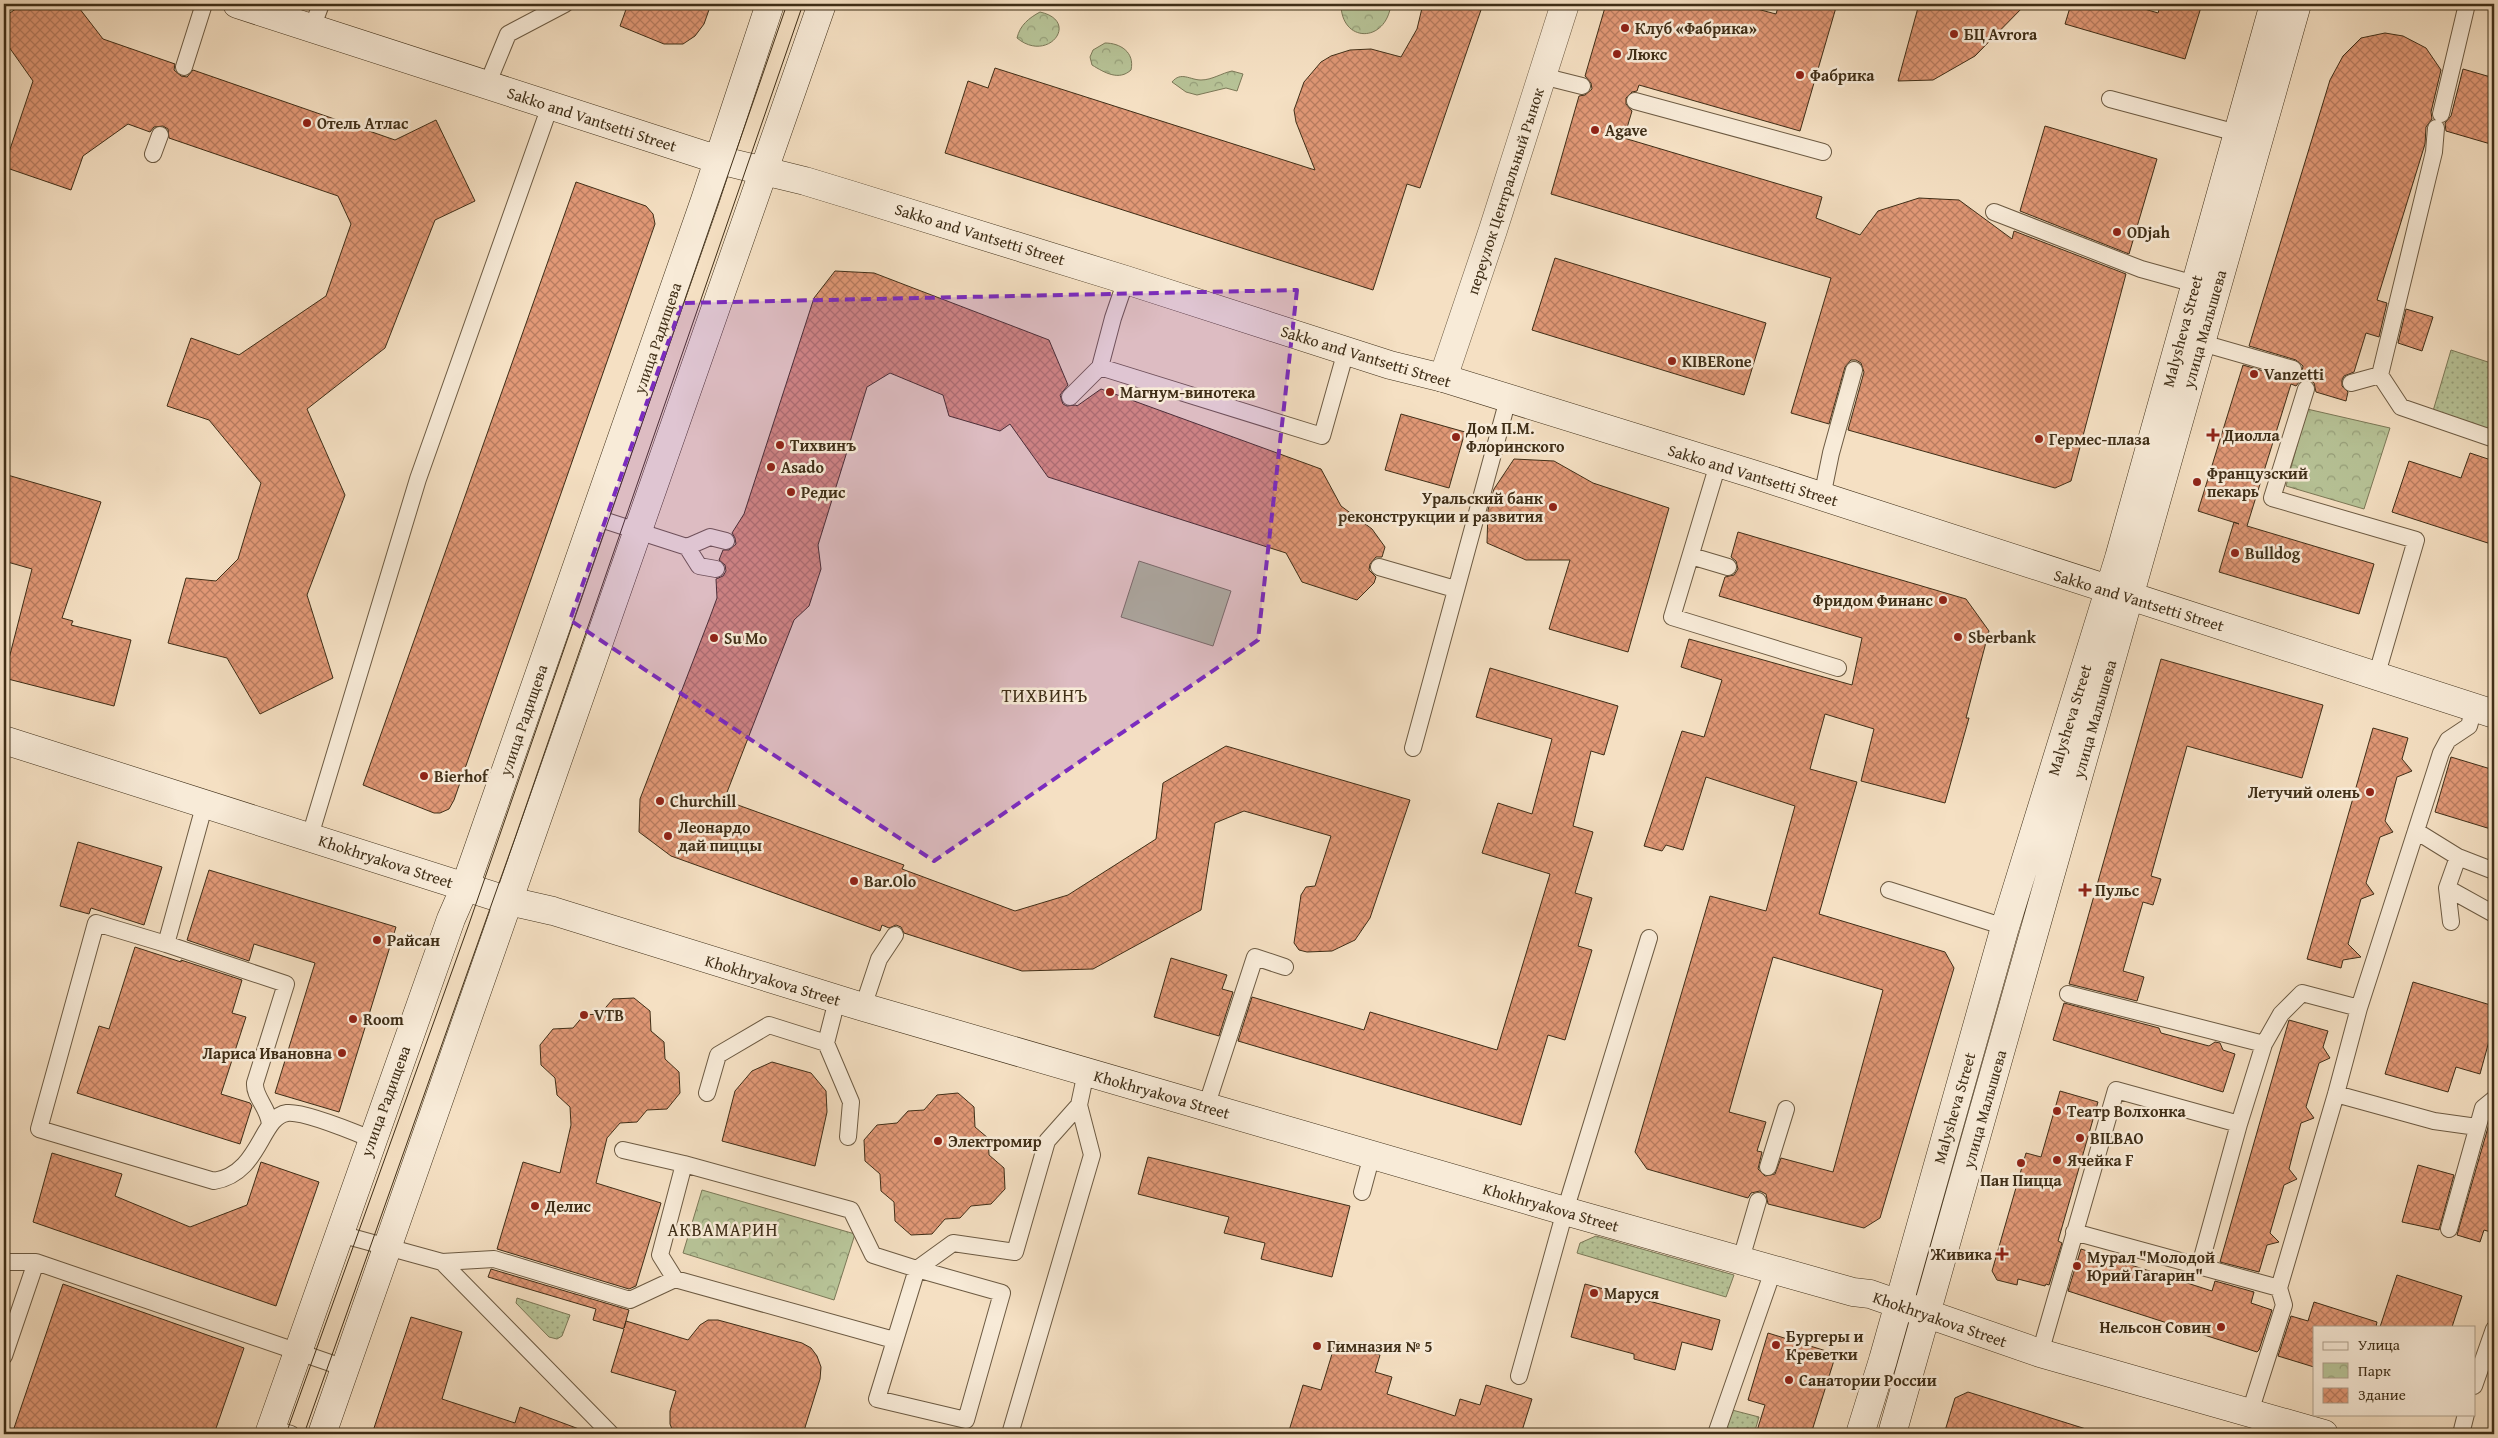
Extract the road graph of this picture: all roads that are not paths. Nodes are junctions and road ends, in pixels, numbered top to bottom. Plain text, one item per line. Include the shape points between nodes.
1 (204, 4) edge
2 (236, 4) edge
3 (565, 4) edge
4 (770, 4) edge
5 (822, 4) edge
6 (1565, 4) edge
7 (2274, 4) edge
8 (2297, 4) edge
9 (2468, 4) edge
10 (317, 16) edge
11 (184, 67) dead end
12 (1542, 76) junction
13 (487, 85) junction
14 (1582, 86) dead end
15 (2110, 99) dead end
16 (1635, 101) dead end
17 (550, 106) junction
18 (2237, 133) junction
19 (160, 135) dead end
20 (1823, 152) dead end
21 (153, 154) dead end
22 (719, 160) junction
23 (764, 171) junction
24 (1994, 212) dead end
25 (1126, 280) junction
26 (2194, 284) junction
27 (2190, 339) junction
28 (1346, 351) junction
29 (1100, 367) junction
30 (2293, 369) dead end
31 (1854, 370) dead end
32 (2380, 375) junction
33 (1443, 378) junction
34 (2351, 383) dead end
35 (2306, 389) dead end
36 (1070, 397) dead end
37 (1508, 400) junction
38 (2494, 439) edge
39 (1718, 464) junction
40 (1822, 496) junction
41 (594, 517) junction
42 (638, 531) junction
43 (726, 541) dead end
44 (686, 547) junction
45 (1690, 556) junction
46 (1379, 567) dead end
47 (1728, 567) dead end
48 (716, 569) dead end
49 (1455, 589) junction
50 (2119, 592) junction
51 (1838, 668) dead end
52 (2376, 677) junction
53 (2484, 711) edge
54 (4, 740) edge
55 (1413, 748) dead end
56 (205, 803) junction
57 (2416, 831) junction
58 (310, 836) junction
59 (2458, 857) junction
60 (2494, 870) edge
61 (465, 887) junction
62 (2448, 888) junction
63 (1889, 890) dead end
64 (509, 901) junction
65 (2494, 914) edge
66 (2451, 922) dead end
67 (2005, 928) junction
68 (894, 935) dead end
69 (1649, 938) dead end
70 (166, 944) junction
71 (1286, 968) dead end
72 (2068, 994) dead end
73 (837, 1000) junction
74 (863, 1008) junction
75 (2359, 1008) junction
76 (826, 1043) junction
77 (2264, 1044) junction
78 (1086, 1072) junction
79 (707, 1092) dead end
80 (2336, 1094) junction
81 (2494, 1099) edge
82 (1079, 1104) junction
83 (1206, 1107) junction
84 (1786, 1109) dead end
85 (270, 1124) junction
86 (2239, 1124) junction
87 (2477, 1127) junction
88 (848, 1136) dead end
89 (371, 1139) junction
90 (623, 1150) dead end
91 (1372, 1155) junction
92 (684, 1164) junction
93 (1768, 1167) dead end
94 (1362, 1192) dead end
95 (1758, 1201) dead end
96 (1565, 1212) junction
97 (2449, 1229) dead end
98 (2074, 1232) junction
99 (340, 1234) junction
100 (388, 1248) junction
101 (1741, 1259) junction
102 (4, 1262) edge
103 (36, 1262) junction
104 (442, 1262) junction
105 (2200, 1265) junction
106 (1774, 1268) junction
107 (917, 1269) junction
108 (675, 1279) junction
109 (2278, 1288) junction
110 (1898, 1304) junction
111 (1925, 1314) junction
112 (2494, 1329) edge
113 (894, 1340) junction
114 (297, 1351) junction
115 (2040, 1353) junction
116 (4, 1356) edge
117 (345, 1368) junction
118 (1519, 1376) dead end
119 (2476, 1380) edge
120 (2250, 1412) junction
121 (2466, 1416) edge
122 (277, 1432) edge
123 (322, 1434) edge
124 (612, 1434) edge
125 (1010, 1434) edge
126 (1716, 1434) edge
127 (1860, 1434) edge
128 (1892, 1434) edge
129 (2324, 1434) edge
130 (2461, 1434) edge

1 - 11 lane
2 - 10 street, Sakko and Vantsetti Street
3 - 13 lane via 508,34
4 - 22 street, улица Радищева
5 - 23 street
6 - 12 street, переулок Центральный Рынок
7 - 18 street, Malysheva Street
8 - 27 street, улица Малышева
9 - 32 lane
10 - 13 street, Sakko and Vantsetti Street
12 - 14 lane
12 - 33 street, переулок Центральный Рынок
13 - 17 street, Sakko and Vantsetti Street
15 - 18 lane
16 - 20 lane
17 - 22 street, Sakko and Vantsetti Street
17 - 58 lane via 418,479
18 - 26 street, Malysheva Street
19 - 21 lane
22 - 23 street, Sakko and Vantsetti Street
22 - 41 street, улица Радищева
23 - 25 street, Sakko and Vantsetti Street via 823,186
23 - 42 street
24 - 26 lane via 2141,269
25 - 28 street, Sakko and Vantsetti Street
25 - 29 lane
26 - 27 street, Malysheva Street
27 - 30 lane
27 - 50 street, улица Малышева
28 - 29 lane via 1322,436
28 - 33 street, Sakko and Vantsetti Street
29 - 36 lane
31 - 40 lane
32 - 34 lane
32 - 38 lane via 2401,407
33 - 37 street, Sakko and Vantsetti Street
35 - 52 lane via 2272,498 2416,540
37 - 39 street, Sakko and Vantsetti Street
37 - 49 lane
39 - 40 street, Sakko and Vantsetti Street
39 - 45 lane
40 - 50 street, Sakko and Vantsetti Street
41 - 42 lane
41 - 61 street, улица Радищева
42 - 44 lane
42 - 64 street
43 - 44 lane via 710,537
44 - 48 lane via 699,566
45 - 47 lane
45 - 51 lane via 1672,617
46 - 49 lane
49 - 55 lane
50 - 52 street, Sakko and Vantsetti Street
50 - 67 street, Malysheva Street
50 - 111 street, улица Малышева
52 - 53 street, Sakko and Vantsetti Street
53 - 57 lane via 2448,740
54 - 56 street, Khokhryakova Street
56 - 58 street, Khokhryakova Street
56 - 70 lane
57 - 59 lane
57 - 75 lane
58 - 61 street, Khokhryakova Street
59 - 60 lane
59 - 62 lane
61 - 64 street, Khokhryakova Street
61 - 89 street, улица Радищева
62 - 65 lane
62 - 66 lane
63 - 67 lane
64 - 73 street, Khokhryakova Street via 553,911
64 - 100 street
67 - 110 street, Malysheva Street
68 - 74 lane via 879,959
69 - 96 lane
70 - 85 lane via 286,984 255,1083
70 - 85 lane via 96,922 39,1129 214,1181 232,1176 243,1168
71 - 83 lane via 1255,957
72 - 77 lane
73 - 74 street, Khokhryakova Street
73 - 76 lane
74 - 78 street, Khokhryakova Street
75 - 77 lane via 2302,993 2281,1014
75 - 80 lane
76 - 79 lane via 769,1025 718,1055
76 - 88 lane via 851,1102
77 - 86 lane
78 - 82 lane
78 - 83 street, Khokhryakova Street
80 - 87 lane via 2434,1121
80 - 109 lane
81 - 87 lane via 2483,1108
82 - 107 lane via 1047,1141 1015,1252 953,1243
82 - 125 lane via 1092,1156
83 - 91 street, Khokhryakova Street
84 - 93 lane
85 - 89 lane via 278,1116 297,1114
86 - 98 lane via 2116,1090
86 - 105 lane
87 - 97 lane
89 - 99 street, улица Радищева
90 - 92 lane
91 - 94 lane
91 - 96 street, Khokhryakova Street
92 - 107 lane via 851,1210 873,1255
92 - 108 lane via 660,1255
95 - 101 lane
96 - 101 street, Khokhryakova Street
96 - 118 lane
98 - 105 lane
98 - 115 lane
99 - 100 lane
99 - 114 street, улица Радищева
100 - 104 lane
100 - 117 street
101 - 106 street, Khokhryakova Street
102 - 103 lane
103 - 114 lane
103 - 116 lane
104 - 108 lane via 494,1259 630,1300
104 - 124 lane
105 - 109 lane
106 - 110 street, Khokhryakova Street
106 - 126 lane
107 - 113 lane
107 - 113 lane via 1002,1293 966,1420 877,1399
108 - 113 lane
109 - 120 lane via 2284,1305
110 - 111 street, Khokhryakova Street
110 - 127 street, Malysheva Street
111 - 115 street, Khokhryakova Street
111 - 128 street, улица Малышева
112 - 119 lane
114 - 117 lane
114 - 122 street, улица Радищева
115 - 120 street, Khokhryakova Street
117 - 123 street
120 - 129 street, Khokhryakova Street
121 - 130 lane

